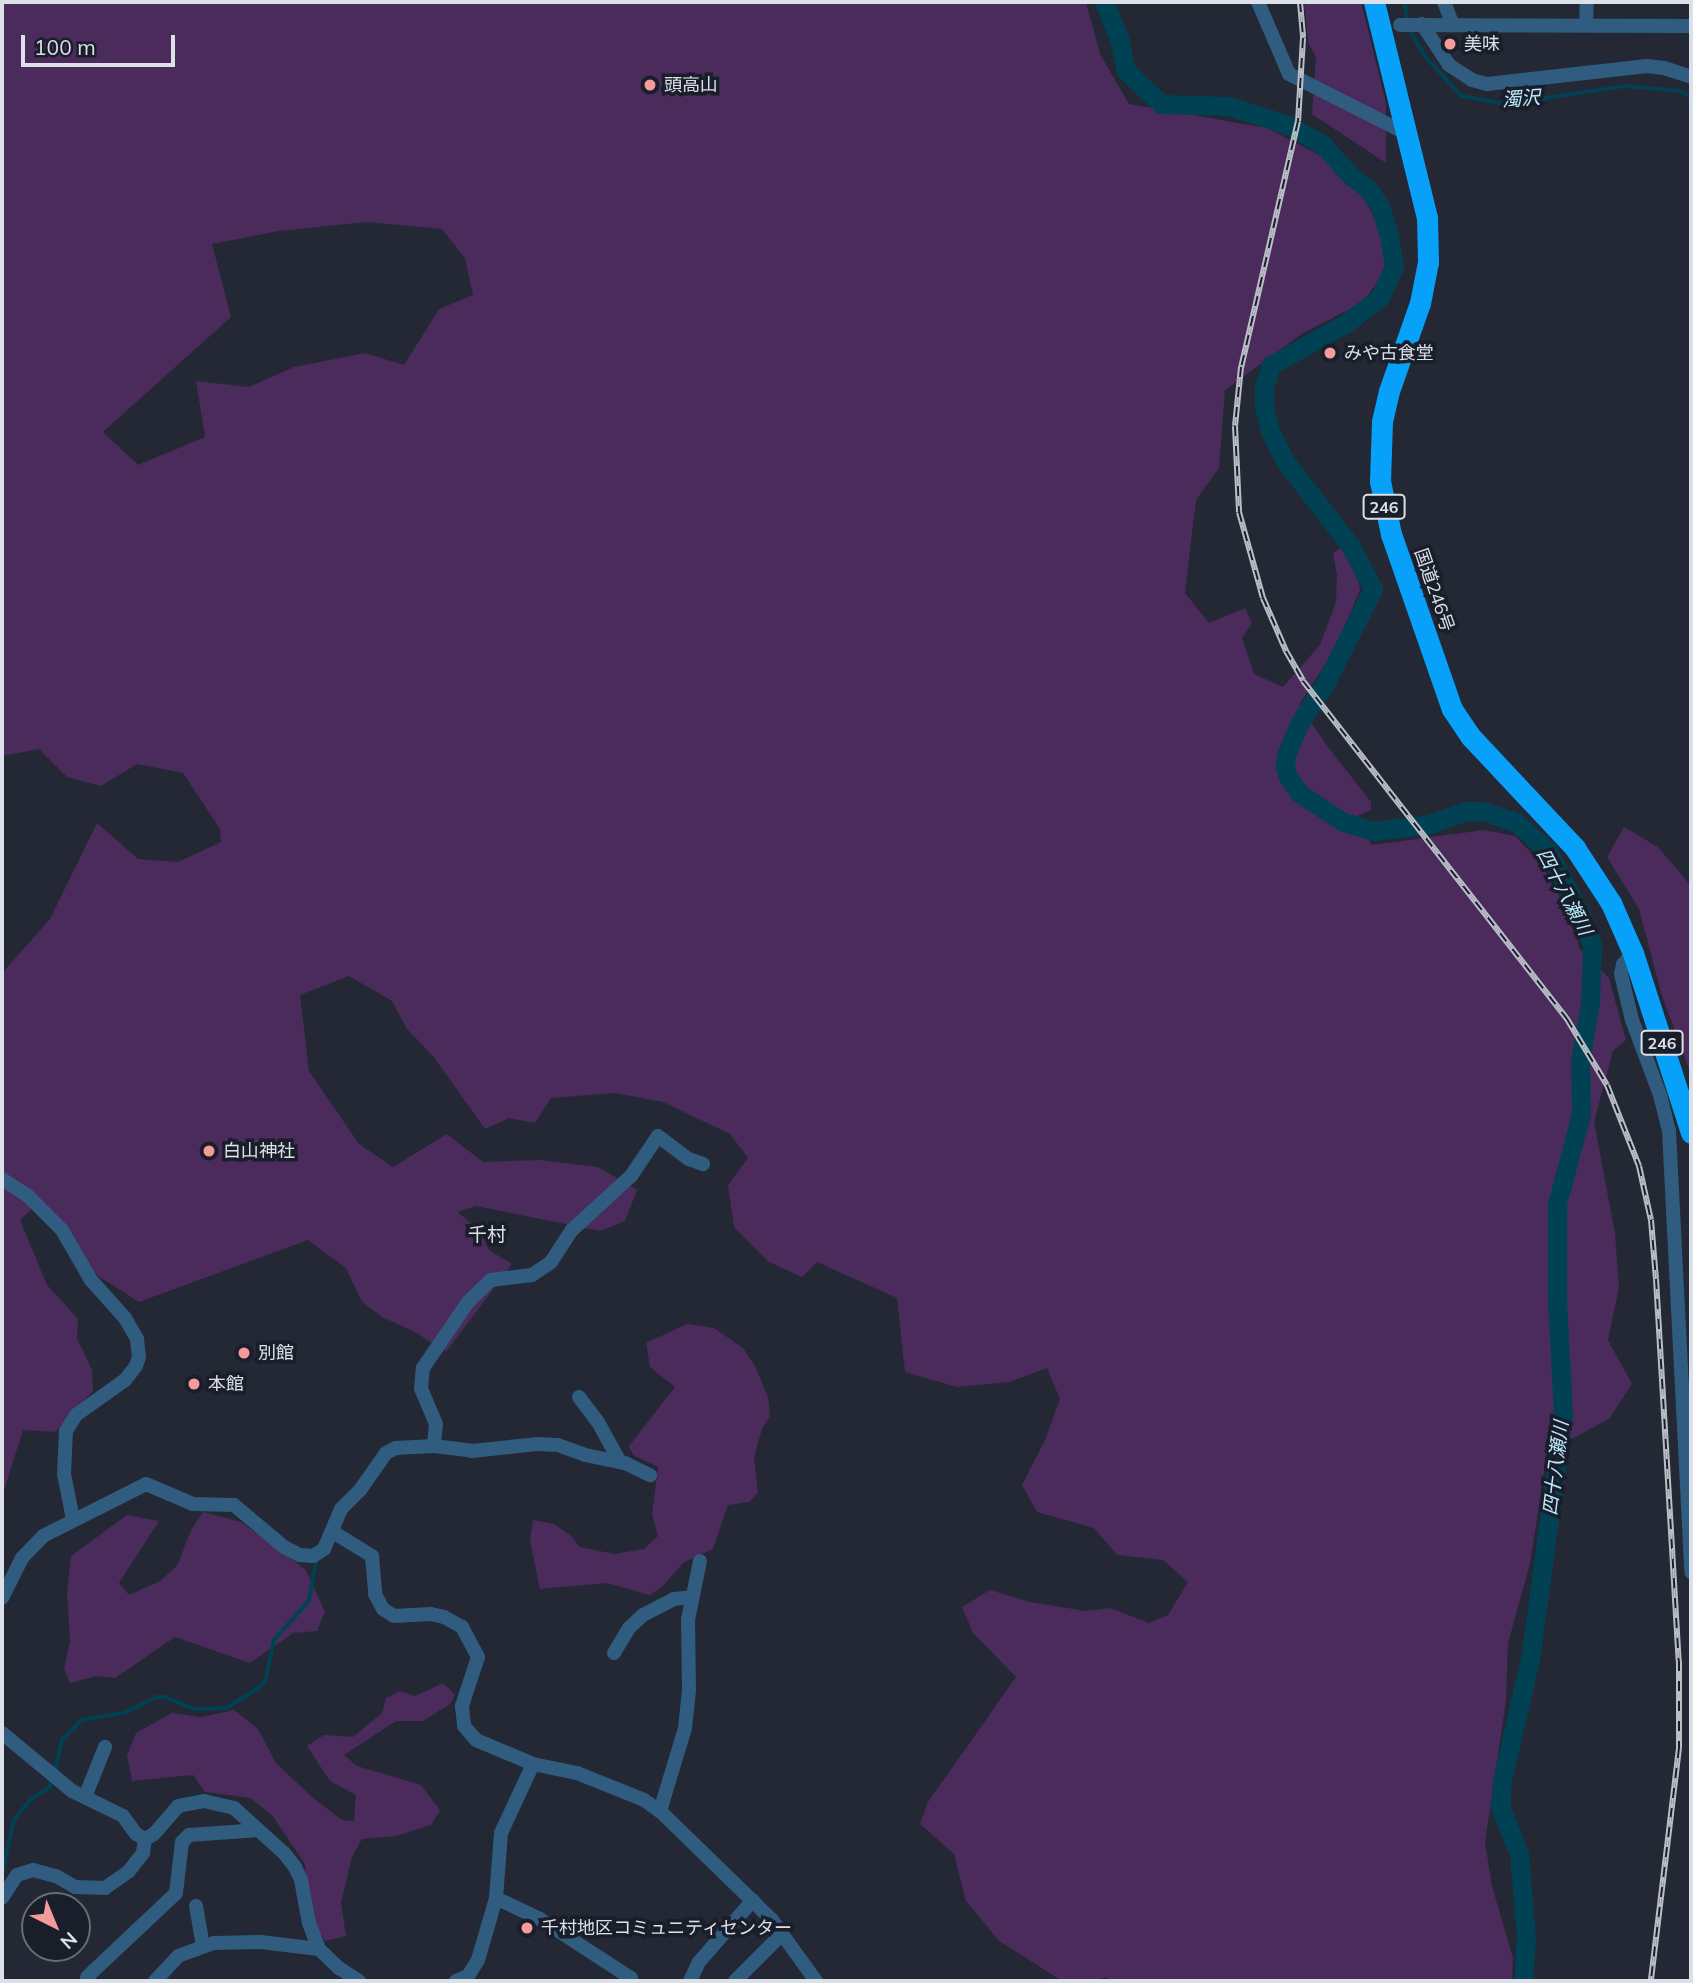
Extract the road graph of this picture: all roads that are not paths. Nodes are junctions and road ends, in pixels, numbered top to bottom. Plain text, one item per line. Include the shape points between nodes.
1 (1258, 2) edge
2 (1374, 2) edge
3 (1444, 2) edge
4 (1587, 2) edge
5 (1453, 25) junction
6 (1586, 25) junction
7 (1691, 26) edge
8 (1691, 77) edge
9 (1404, 132) junction
10 (1633, 953) junction
11 (1691, 1133) edge
12 (703, 1164) dead end
13 (2, 1179) edge
14 (579, 1397) dead end
15 (434, 1446) junction
16 (620, 1462) junction
17 (1688, 1462) edge
18 (650, 1475) dead end
19 (73, 1519) junction
20 (333, 1532) junction
21 (701, 1561) dead end
22 (1691, 1572) edge
23 (692, 1597) junction
24 (2, 1598) edge
25 (614, 1653) dead end
26 (2, 1733) edge
27 (105, 1747) dead end
28 (533, 1764) junction
29 (85, 1797) junction
30 (660, 1811) junction
31 (258, 1830) junction
32 (145, 1839) junction
33 (2, 1898) edge
34 (496, 1898) junction
35 (753, 1900) junction
36 (196, 1906) dead end
37 (782, 1934) junction
38 (203, 1946) junction
39 (319, 1949) junction
40 (87, 1977) dead end
41 (161, 1979) edge
42 (466, 1979) edge
43 (359, 1981) edge
44 (629, 1981) edge
45 (690, 1981) edge
46 (735, 1981) edge
47 (816, 1981) edge

1 - 9 street via 1289,74
2 - 9 highway, 国道246号 / 246
3 - 5 street
4 - 6 street
5 - 6 street
5 - 8 street via 1412,25 1448,65 1487,84 1647,66
6 - 7 street
9 - 10 highway, 国道246号 / 246 via 1427,217 1428,262 1420,303 1382,421 1380,481 1391,534 1452,709 1469,736 1587,865 1611,903
10 - 11 highway, 国道246号 / 246
10 - 17 street via 1621,974 1669,1131
12 - 15 street via 689,1160 657,1136 631,1176 574,1228 544,1268 532,1275 491,1280 475,1294 423,1368 421,1389 436,1424
13 - 19 street via 27,1195 62,1230 91,1280 137,1339 136,1366 125,1380 76,1415 66,1431 64,1474
14 - 16 street
15 - 16 street via 472,1451 558,1445
15 - 20 street via 396,1448 386,1453 341,1509
16 - 18 street
17 - 22 street
19 - 20 street via 146,1484 193,1504 234,1505 300,1555 318,1554
19 - 24 street via 33,1544
20 - 28 street via 372,1556 375,1594 383,1609 394,1616 444,1616 462,1627 478,1657 462,1706 464,1726 485,1746
21 - 23 street
23 - 25 street via 674,1599 643,1615
23 - 30 street via 686,1642 689,1690 685,1728
26 - 29 street
27 - 29 street
28 - 30 street via 577,1773
28 - 34 street via 501,1833
29 - 32 street via 123,1816 136,1835
30 - 35 street
31 - 32 street via 234,1808 204,1801 178,1806
31 - 39 street via 295,1867
31 - 40 street via 192,1833 186,1838 177,1893
32 - 33 street via 143,1853 129,1871 105,1888 75,1887 33,1870 17,1875
34 - 42 street via 478,1960
34 - 44 street via 540,1919 631,1978
35 - 37 street
35 - 45 street via 699,1962
36 - 38 street
37 - 46 street
37 - 47 street
38 - 39 street via 225,1941
38 - 41 street via 178,1956
39 - 43 street

